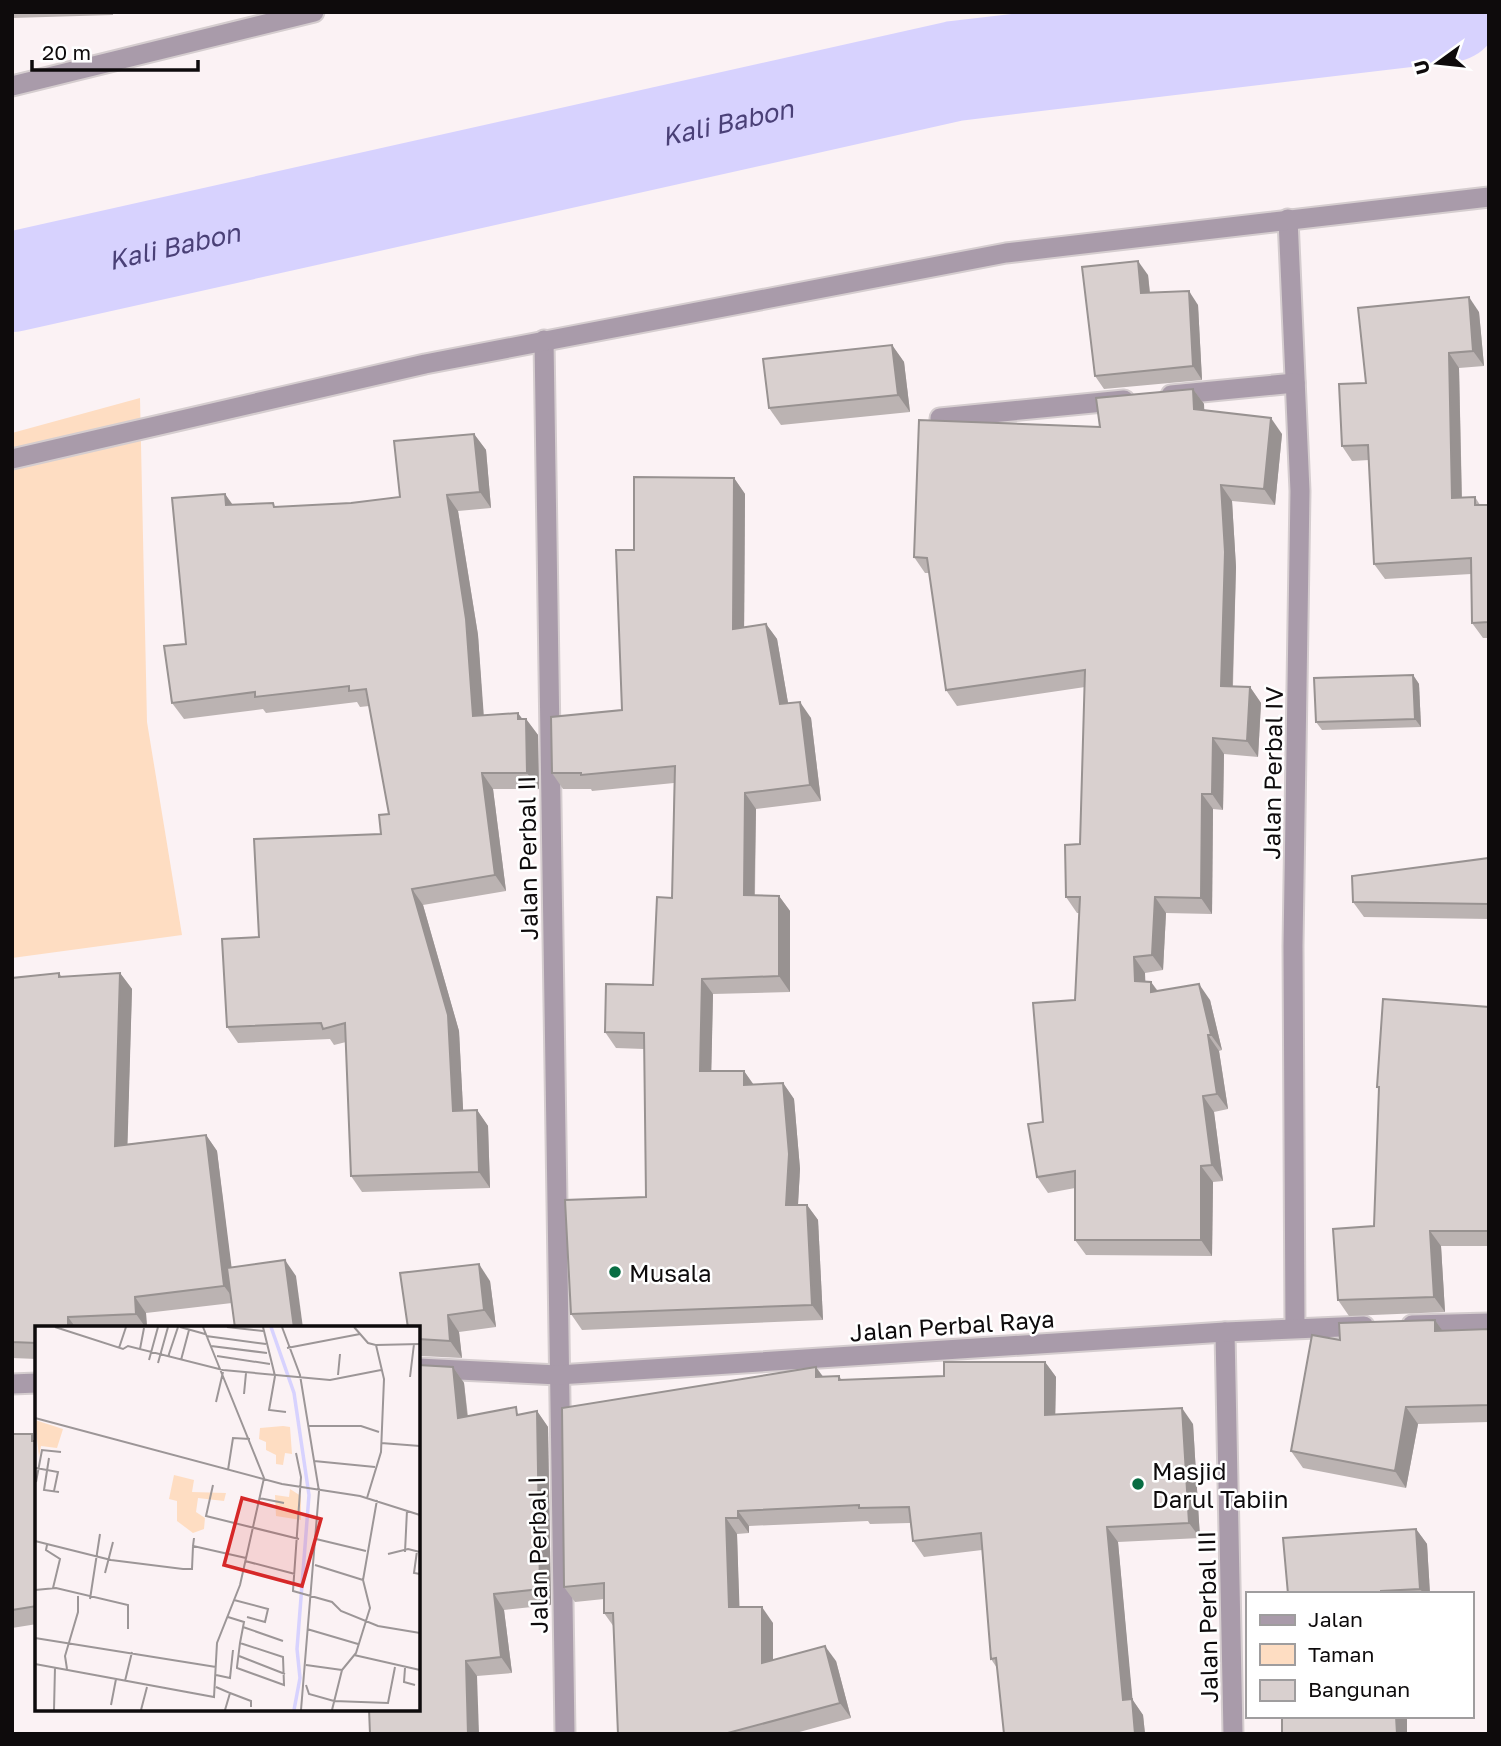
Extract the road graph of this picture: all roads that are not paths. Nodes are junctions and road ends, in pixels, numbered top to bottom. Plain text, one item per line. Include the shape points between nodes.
1 (314, 12) edge
2 (12, 86) edge
3 (1489, 197) edge
4 (1288, 219) junction
5 (544, 340) junction
6 (1295, 383) junction
7 (940, 418) edge
8 (12, 459) edge
9 (1489, 1323) edge
10 (1294, 1328) junction
11 (1225, 1332) junction
12 (420, 1368) edge
13 (558, 1375) junction
14 (35, 1383) edge
15 (12, 1384) edge
16 (565, 1734) edge
17 (1233, 1734) edge

1 - 2 street
3 - 4 street
4 - 5 street via 1006,253
4 - 6 street, Jalan Perbal IV
5 - 8 street
5 - 13 street, Jalan Perbal II
6 - 7 street
6 - 10 street, Jalan Perbal IV via 1300,491 1293,946
9 - 10 street, Jalan Perbal Raya
10 - 11 street, Jalan Perbal Raya
11 - 13 street, Jalan Perbal Raya
11 - 17 street, Jalan Perbal III
12 - 13 street, Jalan Perbal Raya
13 - 16 street, Jalan Perbal I
14 - 15 street

